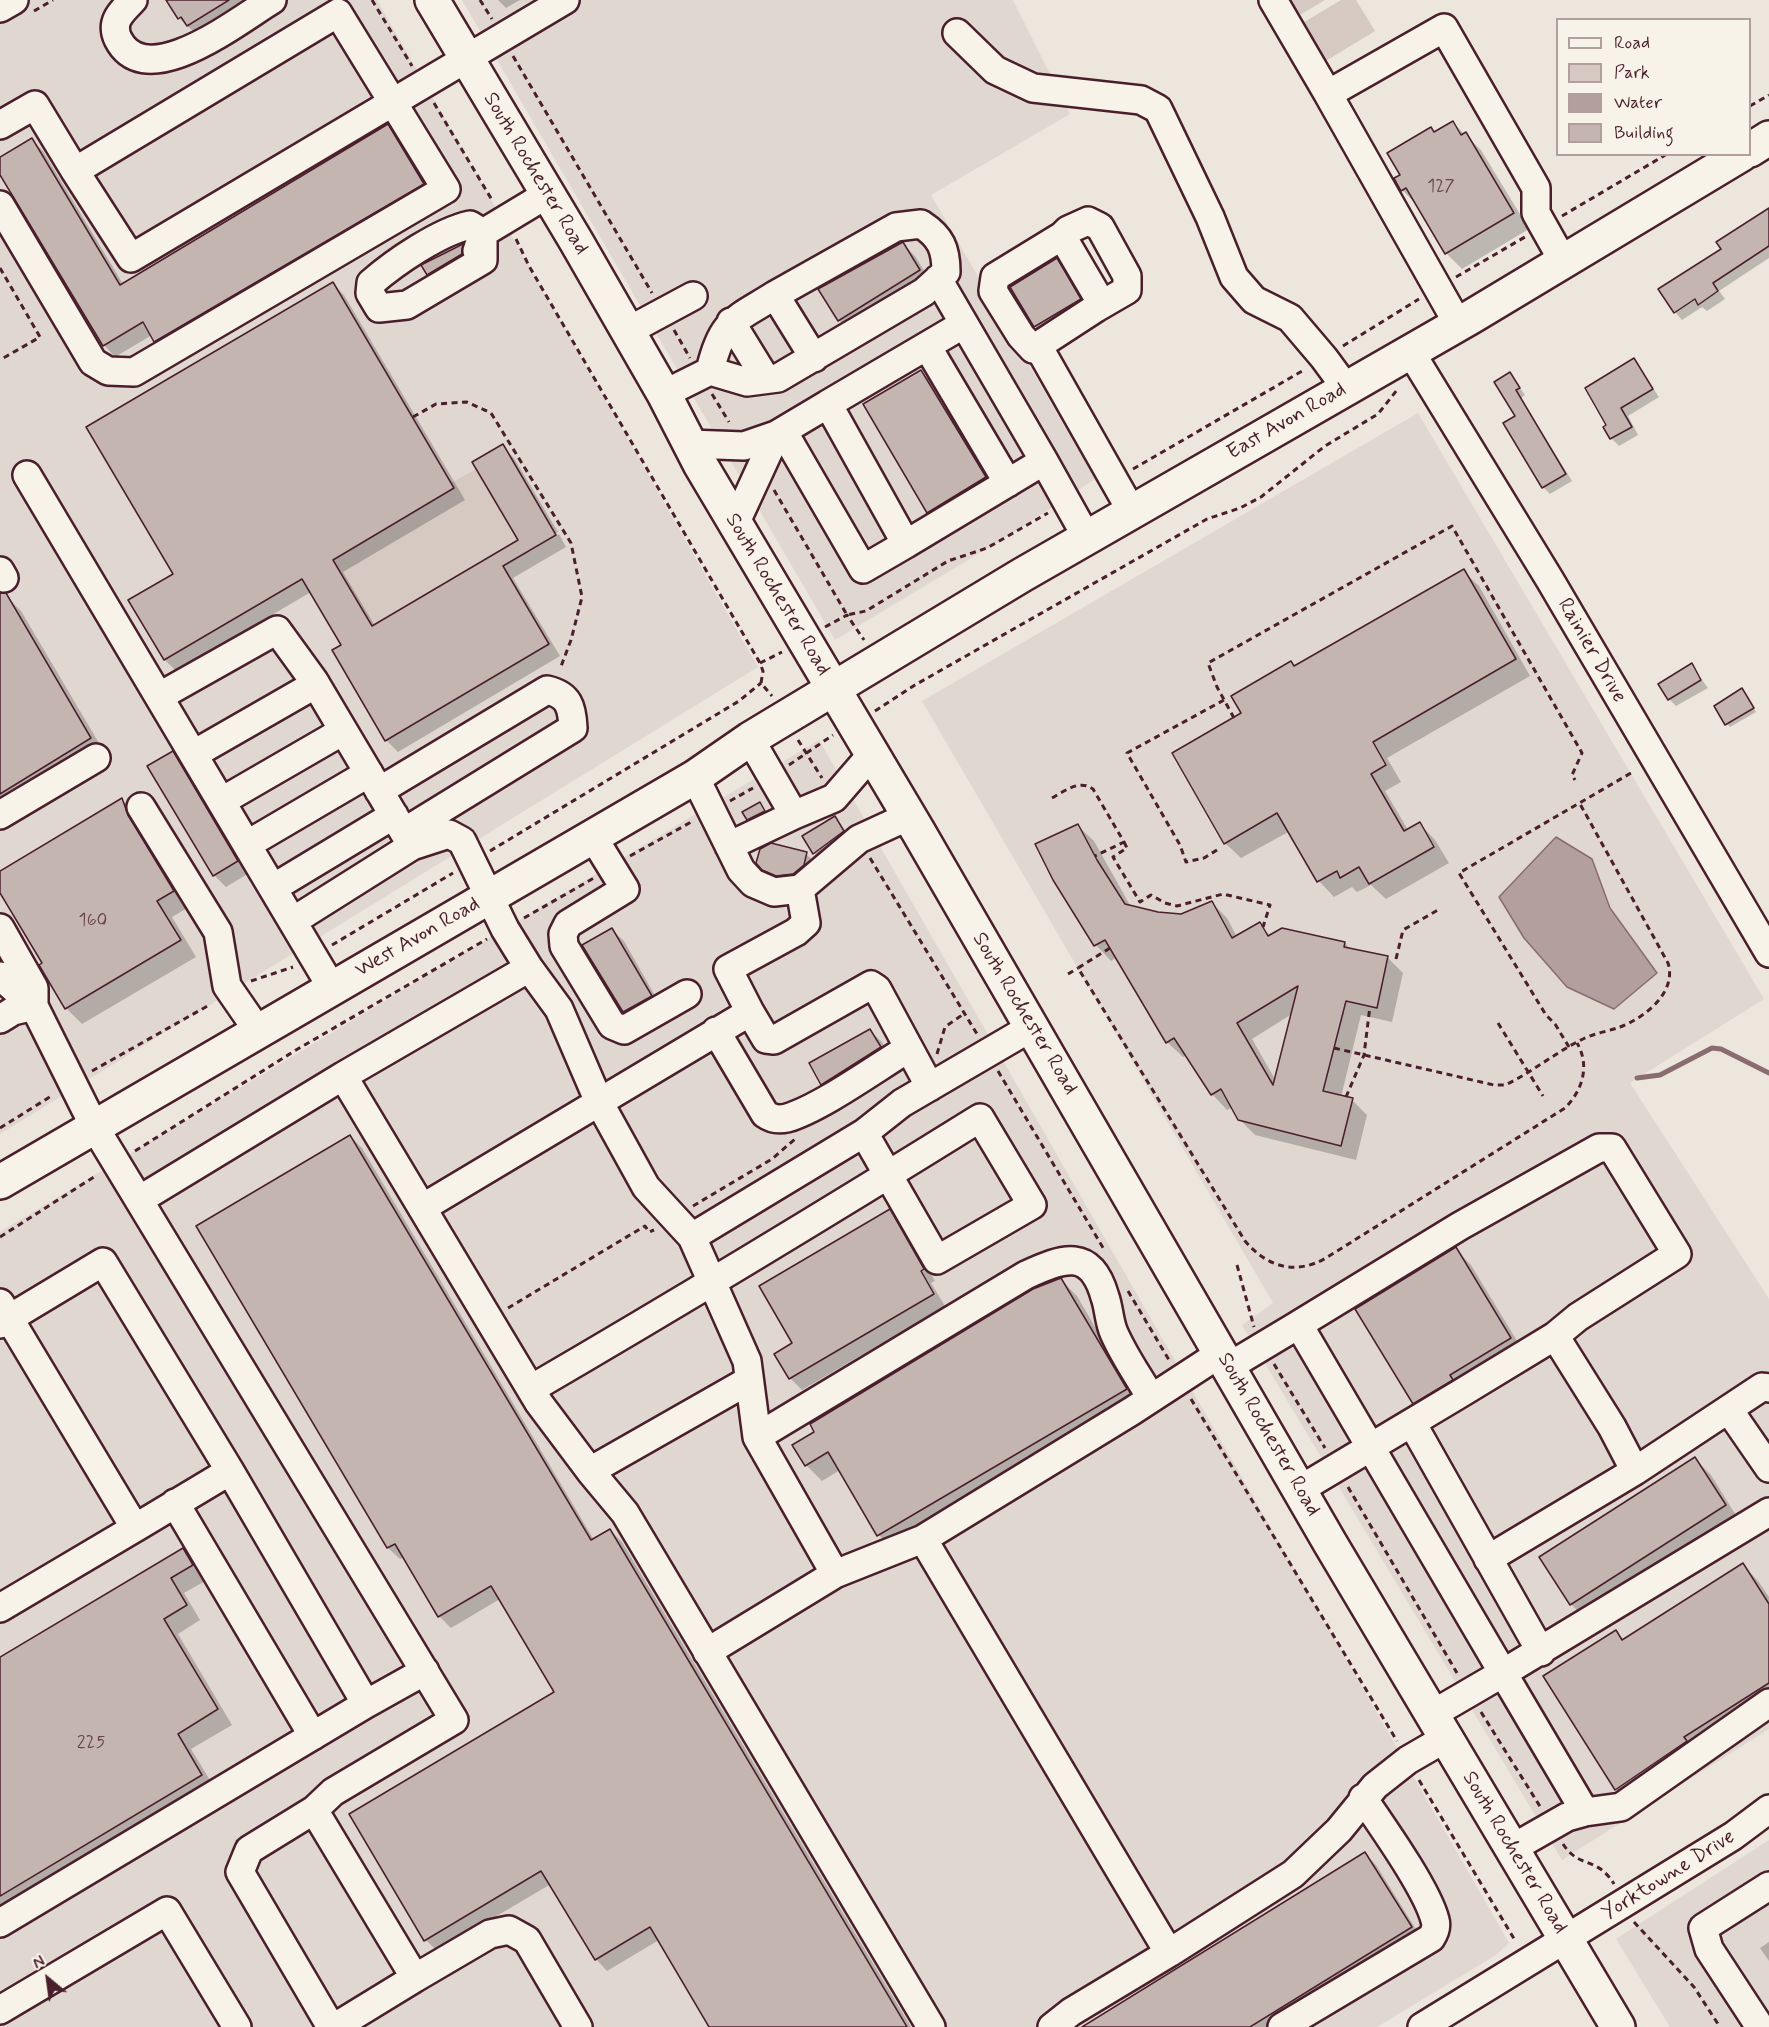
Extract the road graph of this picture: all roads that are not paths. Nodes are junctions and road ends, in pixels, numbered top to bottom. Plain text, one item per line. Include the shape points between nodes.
1 (14, 0) edge
2 (133, 0) edge
3 (272, 0) edge
4 (432, 0) edge
5 (566, 0) edge
6 (1273, 0) edge
7 (0, 8) edge
8 (957, 33) dead end
9 (466, 58) junction
10 (1328, 94) junction
11 (393, 102) junction
12 (0, 125) edge
13 (1769, 138) edge
14 (1751, 149) edge
15 (1739, 156) edge
16 (75, 171) junction
17 (546, 195) junction
18 (0, 205) edge
19 (483, 233) junction
20 (1062, 236) junction
21 (1563, 261) junction
22 (938, 279) junction
23 (776, 295) junction
24 (693, 296) dead end
25 (1096, 308) junction
26 (731, 322) junction
27 (964, 324) junction
28 (1458, 324) junction
29 (628, 331) junction
30 (927, 346) junction
31 (1038, 346) junction
32 (1410, 351) junction
33 (814, 358) junction
34 (710, 371) junction
35 (766, 379) junction
36 (1346, 388) junction
37 (664, 394) junction
38 (828, 404) junction
39 (780, 433) junction
40 (689, 444) junction
41 (1044, 461) junction
42 (27, 475) dead end
43 (1008, 483) junction
44 (1132, 512) junction
45 (735, 524) junction
46 (1087, 538) junction
47 (906, 544) junction
48 (316, 684) junction
49 (833, 690) junction
50 (160, 696) junction
51 (343, 730) junction
52 (750, 739) junction
53 (194, 754) junction
54 (872, 754) junction
55 (96, 758) dead end
56 (695, 777) junction
57 (374, 782) junction
58 (222, 801) junction
59 (141, 807) dead end
60 (794, 814) junction
61 (0, 815) edge
62 (909, 816) junction
63 (403, 831) junction
64 (592, 837) junction
65 (248, 844) junction
66 (729, 846) junction
67 (273, 888) junction
68 (800, 890) junction
69 (489, 896) junction
70 (293, 921) junction
71 (0, 928) edge
72 (1769, 953) edge
73 (529, 968) junction
74 (0, 976) edge
75 (332, 988) junction
76 (687, 994) dead end
77 (34, 1006) junction
78 (750, 1012) junction
79 (0, 1019) edge
80 (1032, 1028) junction
81 (258, 1031) junction
82 (716, 1032) junction
83 (919, 1067) junction
84 (343, 1076) junction
85 (599, 1102) junction
86 (94, 1126) junction
87 (864, 1133) junction
88 (888, 1175) junction
89 (0, 1182) edge
90 (139, 1200) junction
91 (422, 1208) junction
92 (683, 1228) junction
93 (712, 1284) junction
94 (3, 1315) edge
95 (1298, 1325) junction
96 (1555, 1336) junction
97 (1224, 1360) junction
98 (748, 1381) junction
99 (1769, 1388) edge
100 (531, 1389) junction
101 (1151, 1398) junction
102 (1730, 1410) junction
103 (1412, 1423) junction
104 (757, 1437) junction
105 (1370, 1447) junction
106 (1769, 1468) edge
107 (230, 1471) junction
108 (590, 1471) junction
109 (1635, 1472) junction
110 (1299, 1490) junction
111 (175, 1503) junction
112 (1769, 1512) edge
113 (135, 1528) junction
114 (923, 1539) junction
115 (1488, 1559) junction
116 (835, 1574) junction
117 (0, 1608) edge
118 (707, 1652) junction
119 (1541, 1652) junction
120 (425, 1671) junction
121 (1503, 1673) junction
122 (1769, 1703) edge
123 (366, 1704) junction
124 (1438, 1726) junction
125 (313, 1736) junction
126 (1363, 1798) junction
127 (1769, 1809) edge
128 (314, 1810) junction
129 (1585, 1812) junction
130 (1511, 1849) junction
131 (1769, 1887) edge
132 (0, 1923) edge
133 (1566, 1941) junction
134 (1168, 1953) junction
135 (415, 1978) junction
136 (0, 2010) edge
137 (1068, 2022) edge
138 (237, 2027) edge
139 (333, 2027) edge
140 (578, 2027) edge
141 (930, 2027) edge
142 (1281, 2027) edge
143 (1422, 2027) edge
144 (1618, 2027) edge
145 (1760, 2027) edge

1 - 7 street
2 - 3 street via 117,16 114,30 134,56 153,60 191,49
4 - 9 main road, South Rochester Road
5 - 9 street
6 - 10 street
8 - 36 street via 995,70 1033,88 1141,100 1158,109 1234,277 1254,300 1290,318
9 - 11 street
9 - 17 main road, South Rochester Road
10 - 21 street via 1444,28 1536,188 1536,213
10 - 28 street
11 - 16 street via 131,258
11 - 16 street via 338,13
11 - 18 street via 446,189 134,372 108,371 93,362
12 - 16 street via 35,105
13 - 14 main road
15 - 21 main road, East Avon Road
17 - 19 street
17 - 29 main road, South Rochester Road
19 - 19 street via 470,225 456,228 384,272 371,283 370,293 379,308 407,305 483,260
20 - 25 street via 1100,299
20 - 25 street via 1088,221 1100,227 1127,276 1127,290
20 - 31 street via 995,277 993,291 1021,336 1033,349
21 - 28 main road, East Avon Road
22 - 23 street via 946,272 946,251 935,233 921,224 905,224
22 - 27 street
22 - 33 street via 924,292
23 - 26 street
23 - 33 street
24 - 29 street
25 - 31 street
26 - 34 street via 717,343
26 - 35 street
27 - 30 street
27 - 41 street
28 - 32 main road, East Avon Road
29 - 37 main road, South Rochester Road
30 - 38 street
30 - 43 street
31 - 44 street
32 - 36 main road, East Avon Road
32 - 72 street, Rainier Drive
33 - 35 street via 778,378
34 - 35 street via 747,382
34 - 37 street
36 - 44 main road, East Avon Road
37 - 40 main road, South Rochester Road
38 - 39 street
38 - 47 street
39 - 40 street via 744,446
39 - 45 street
39 - 47 street via 863,569
40 - 45 main road, South Rochester Road
41 - 43 street
41 - 46 street
42 - 50 street
43 - 47 street
44 - 46 main road, East Avon Road
45 - 49 main road, South Rochester Road
46 - 49 main road, East Avon Road
48 - 50 street via 277,630
48 - 51 street
48 - 53 street
49 - 52 main road, West Avon Road
49 - 54 main road, South Rochester Road
50 - 53 street
51 - 57 street
51 - 58 street
52 - 56 main road, West Avon Road
52 - 60 street
53 - 58 street
54 - 60 street via 834,798
54 - 62 main road, South Rochester Road
55 - 61 street
56 - 64 main road, West Avon Road
56 - 66 street
57 - 63 street
57 - 63 street via 547,690 561,693 572,709 573,728
57 - 65 street
58 - 65 street
59 - 81 street via 218,932 227,986
60 - 66 street
62 - 68 street via 859,839
62 - 80 main road, South Rochester Road
63 - 67 street
63 - 69 street via 449,834 462,841
63 - 70 street
64 - 69 main road, West Avon Road
64 - 76 street via 625,889 568,924 563,934 564,946 612,1025 618,1028 624,1030
65 - 67 street
66 - 68 street via 753,883 774,892
67 - 70 street
68 - 78 street via 806,923 729,969
69 - 73 street
69 - 75 main road, West Avon Road
70 - 75 street
71 - 77 street via 34,988
73 - 84 street
73 - 85 street via 559,1009
74 - 77 street
75 - 81 main road, West Avon Road
77 - 79 street
77 - 86 street
78 - 82 street
78 - 83 street via 766,1039 774,1040 871,985 877,989
80 - 83 street
80 - 97 main road, South Rochester Road
81 - 86 main road, West Avon Road
82 - 83 street via 765,1114 772,1119 785,1118
82 - 85 street
83 - 87 street via 902,1103
84 - 90 street
84 - 91 street
85 - 91 street
85 - 92 street via 646,1187
86 - 89 main road, West Avon Road
86 - 90 street
87 - 88 street
87 - 92 street
88 - 88 street via 937,1260 1032,1205 980,1118
88 - 93 street
90 - 120 street
91 - 100 street
92 - 93 street
93 - 98 street via 747,1361
93 - 100 street
94 - 107 street via 103,1262
94 - 113 street
95 - 96 street via 1460,1226 1599,1148 1612,1148 1677,1254
95 - 97 street
95 - 105 street
96 - 103 street
96 - 109 street
97 - 101 street
97 - 110 main road, South Rochester Road
98 - 104 street
98 - 108 street
99 - 102 street via 1762,1387
100 - 108 street
101 - 104 street via 1113,1332 1099,1279 1083,1262 1066,1259 1026,1275
101 - 114 street
102 - 106 street
102 - 109 street
103 - 105 street
103 - 115 street
104 - 116 street
105 - 110 street
105 - 121 street
107 - 111 street
107 - 123 street
108 - 118 street via 625,1513
109 - 115 street
110 - 124 main road, South Rochester Road
111 - 113 street
111 - 125 street
112 - 119 street
113 - 117 street
114 - 116 street
114 - 134 street
115 - 119 street
116 - 118 street
118 - 141 street
119 - 121 street
120 - 123 street
120 - 128 street via 454,1720 333,1792
121 - 124 street
121 - 129 street
122 - 129 street via 1621,1807
123 - 125 street
124 - 126 street
124 - 130 main road, South Rochester Road
125 - 132 street
126 - 134 street via 1339,1830 1293,1874
126 - 142 street via 1425,1898 1436,1930 1431,1938
127 - 133 street, Yorktowne Drive via 1733,1836
128 - 135 street
128 - 139 street via 249,1850 240,1872
129 - 130 street via 1567,1817
130 - 133 main road, South Rochester Road
131 - 145 street via 1702,1928 1708,1949
133 - 143 street, Yorktowne Drive
133 - 144 main road, South Rochester Road
134 - 137 street
135 - 139 street
135 - 140 street via 490,1934 509,1930 526,1940
136 - 138 street via 167,1911

